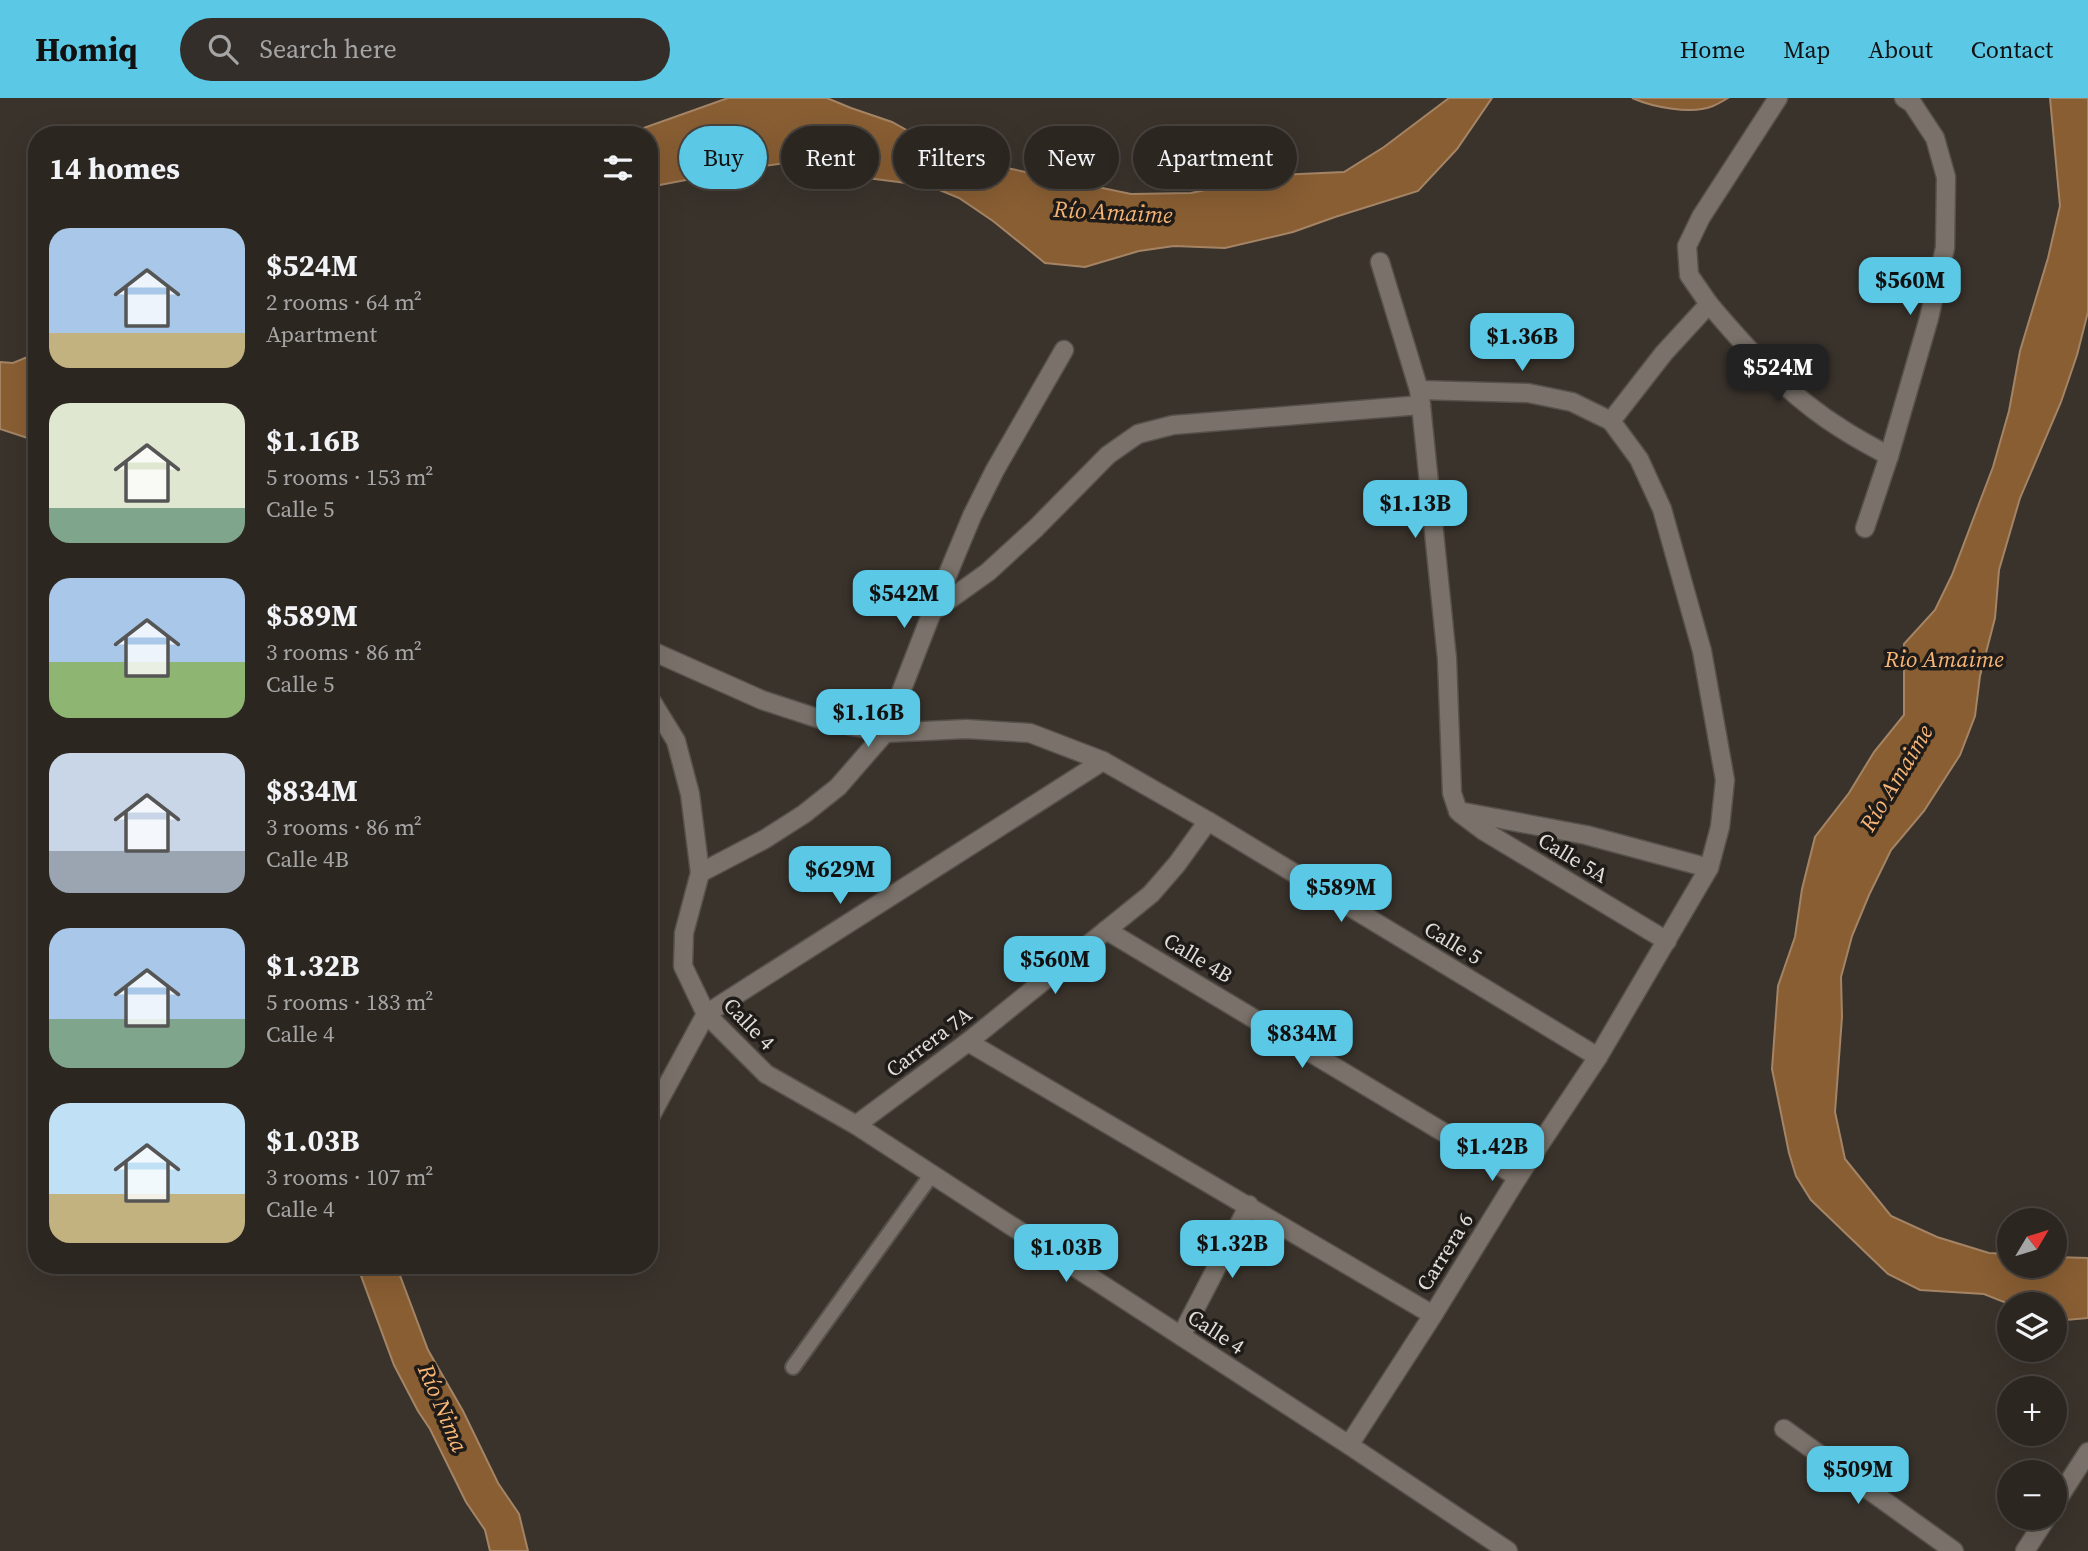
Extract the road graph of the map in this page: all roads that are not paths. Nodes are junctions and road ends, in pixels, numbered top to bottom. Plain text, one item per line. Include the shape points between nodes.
1 (1778, 98) edge
2 (1904, 98) edge
3 (1380, 262) dead end
4 (1709, 304) junction
5 (1064, 350) dead end
6 (1420, 398) junction
7 (1611, 421) junction
8 (1888, 456) junction
9 (1865, 528) dead end
10 (932, 612) junction
11 (658, 654) edge
12 (658, 712) edge
13 (885, 733) junction
14 (1103, 761) junction
15 (1458, 811) junction
16 (1208, 821) junction
17 (1709, 868) junction
18 (700, 873) junction
19 (1106, 930) junction
20 (1667, 941) junction
21 (706, 1014) junction
22 (968, 1042) junction
23 (1598, 1057) junction
24 (658, 1102) edge
25 (856, 1125) junction
26 (932, 1174) junction
27 (1518, 1177) junction
28 (1249, 1205) junction
29 (1433, 1315) junction
30 (1181, 1336) junction
31 (793, 1367) dead end
32 (1784, 1430) dead end
33 (1349, 1445) junction
34 (2088, 1452) edge
35 (2067, 1485) edge
36 (2039, 1530) edge
37 (1508, 1551) edge
38 (1954, 1551) edge
39 (2025, 1551) edge

1 - 4 street via 1701,216 1687,246 1689,275
2 - 8 street via 1935,138 1946,177 1945,248
3 - 6 street
4 - 7 street
4 - 8 street via 1750,353 1800,397 1840,429
5 - 10 street via 989,481
6 - 7 street via 1528,393 1572,402
6 - 10 street via 1173,425 1138,434 1108,455 989,572
6 - 15 street via 1447,659 1452,793
7 - 17 street, Carrera 6 via 1639,459 1662,509 1702,651 1725,780
8 - 9 street
10 - 13 street
11 - 13 street, Calle 5 via 762,700 823,720
12 - 18 street via 676,741 690,794
13 - 14 street, Calle 5 via 966,729 1030,733
13 - 18 street via 838,788 804,814
14 - 16 street, Calle 5
14 - 21 street
15 - 17 street via 1586,835
15 - 20 street, Calle 5A
16 - 19 street, Carrera 7A via 1151,894
16 - 23 street, Calle 5
17 - 20 street, Carrera 6
18 - 21 street, Calle 4 via 684,933 682,966
19 - 22 street, Carrera 7A
19 - 27 street, Calle 4B
20 - 23 street, Carrera 6
21 - 24 street
21 - 25 street, Calle 4 via 766,1074
22 - 25 street, Carrera 7A
22 - 28 street
23 - 27 street, Carrera 6
25 - 26 street, Calle 4
26 - 30 street, Calle 4
26 - 31 lane
27 - 29 street, Carrera 6
28 - 29 street
28 - 30 street
29 - 33 street, Carrera 6
30 - 33 street, Calle 4
32 - 38 street
33 - 37 street, Calle 4
34 - 35 street
36 - 39 street

